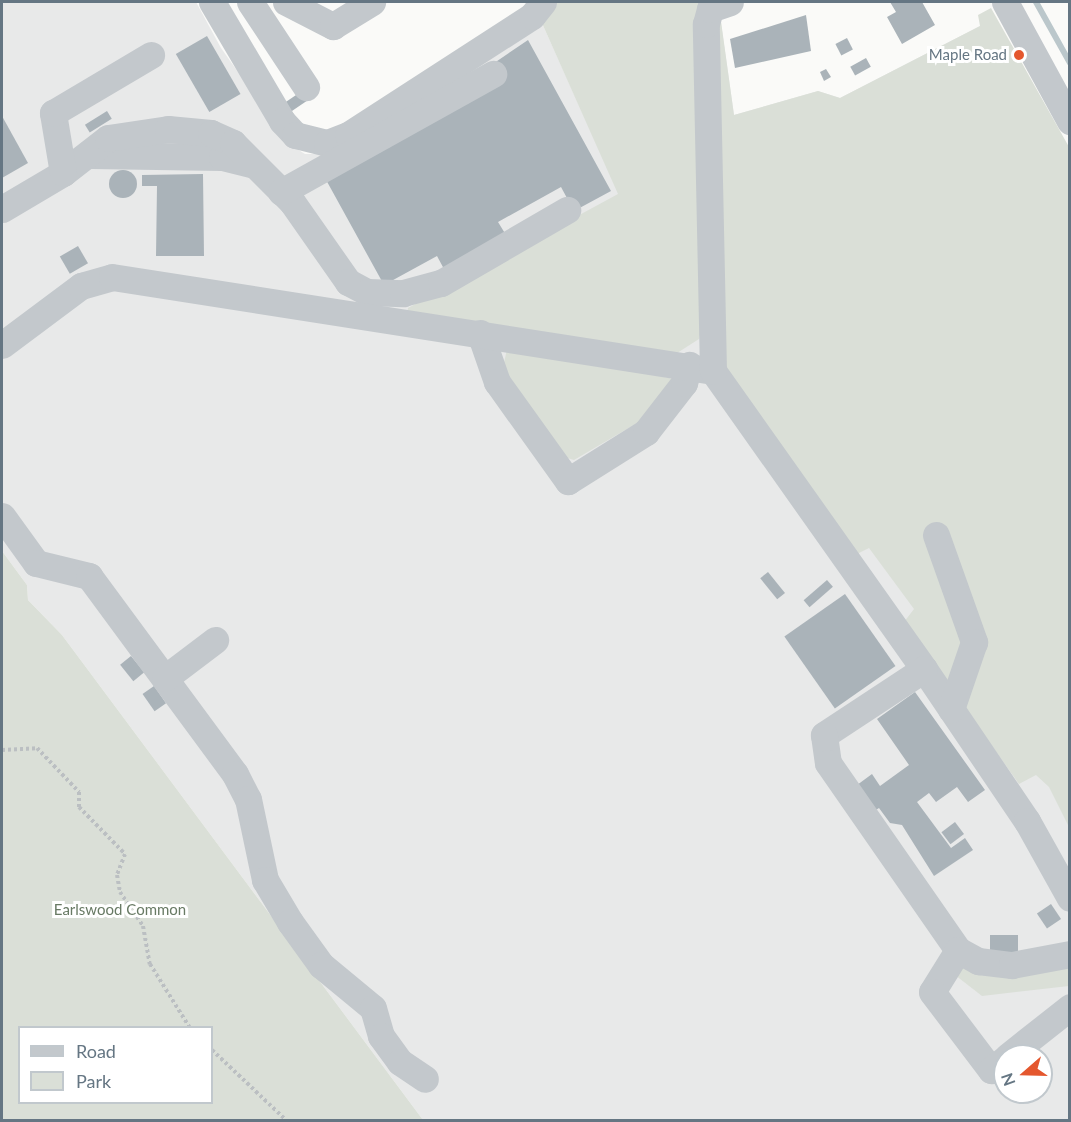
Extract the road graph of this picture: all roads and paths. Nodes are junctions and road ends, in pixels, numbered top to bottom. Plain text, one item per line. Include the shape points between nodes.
1 (212, 2) edge
2 (250, 2) edge
3 (286, 2) edge
4 (372, 2) edge
5 (543, 2) edge
6 (724, 2) edge
7 (1005, 2) edge
8 (151, 55) dead end
9 (493, 74) dead end
10 (306, 87) dead end
11 (1070, 121) edge
12 (63, 173) junction
13 (281, 192) junction
14 (2, 209) edge
15 (567, 210) dead end
16 (480, 333) junction
17 (2, 345) edge
18 (701, 368) junction
19 (2, 516) edge
20 (936, 535) dead end
21 (215, 640) dead end
22 (924, 669) junction
23 (165, 678) junction
24 (951, 709) junction
25 (2, 750) edge
26 (1070, 898) edge
27 (958, 950) junction
28 (1070, 954) edge
29 (1070, 1007) edge
30 (189, 1026) edge
31 (1023, 1044) edge
32 (213, 1051) edge
33 (993, 1068) edge
34 (425, 1079) dead end
35 (286, 1120) edge

1 - 5 street via 282,121 295,135 327,143 348,135 532,16
2 - 10 street
3 - 4 street via 333,26
6 - 18 street via 710,9 706,48
7 - 11 street
8 - 12 street via 53,113
9 - 13 street
12 - 13 street via 108,138 168,129 211,133 233,143
12 - 14 street
13 - 15 street via 348,282 367,292 403,293 441,283
16 - 17 street via 112,277 81,286
16 - 18 street
16 - 18 street via 497,382 568,481 646,432 684,383
18 - 22 street
19 - 23 street via 36,563 89,576
20 - 24 street via 967,611 974,642
21 - 23 street
22 - 24 street
22 - 27 street via 824,735 828,763
23 - 34 street via 235,774 248,799 265,880 290,921 321,965 373,1008 381,1036 400,1062
24 - 26 street via 1027,821
25 - 30 path via 37,748 79,792 79,807 125,854 117,875 120,892 143,926 150,964
27 - 28 street via 978,961 1012,965
27 - 33 street via 932,992
29 - 31 street
32 - 35 path

